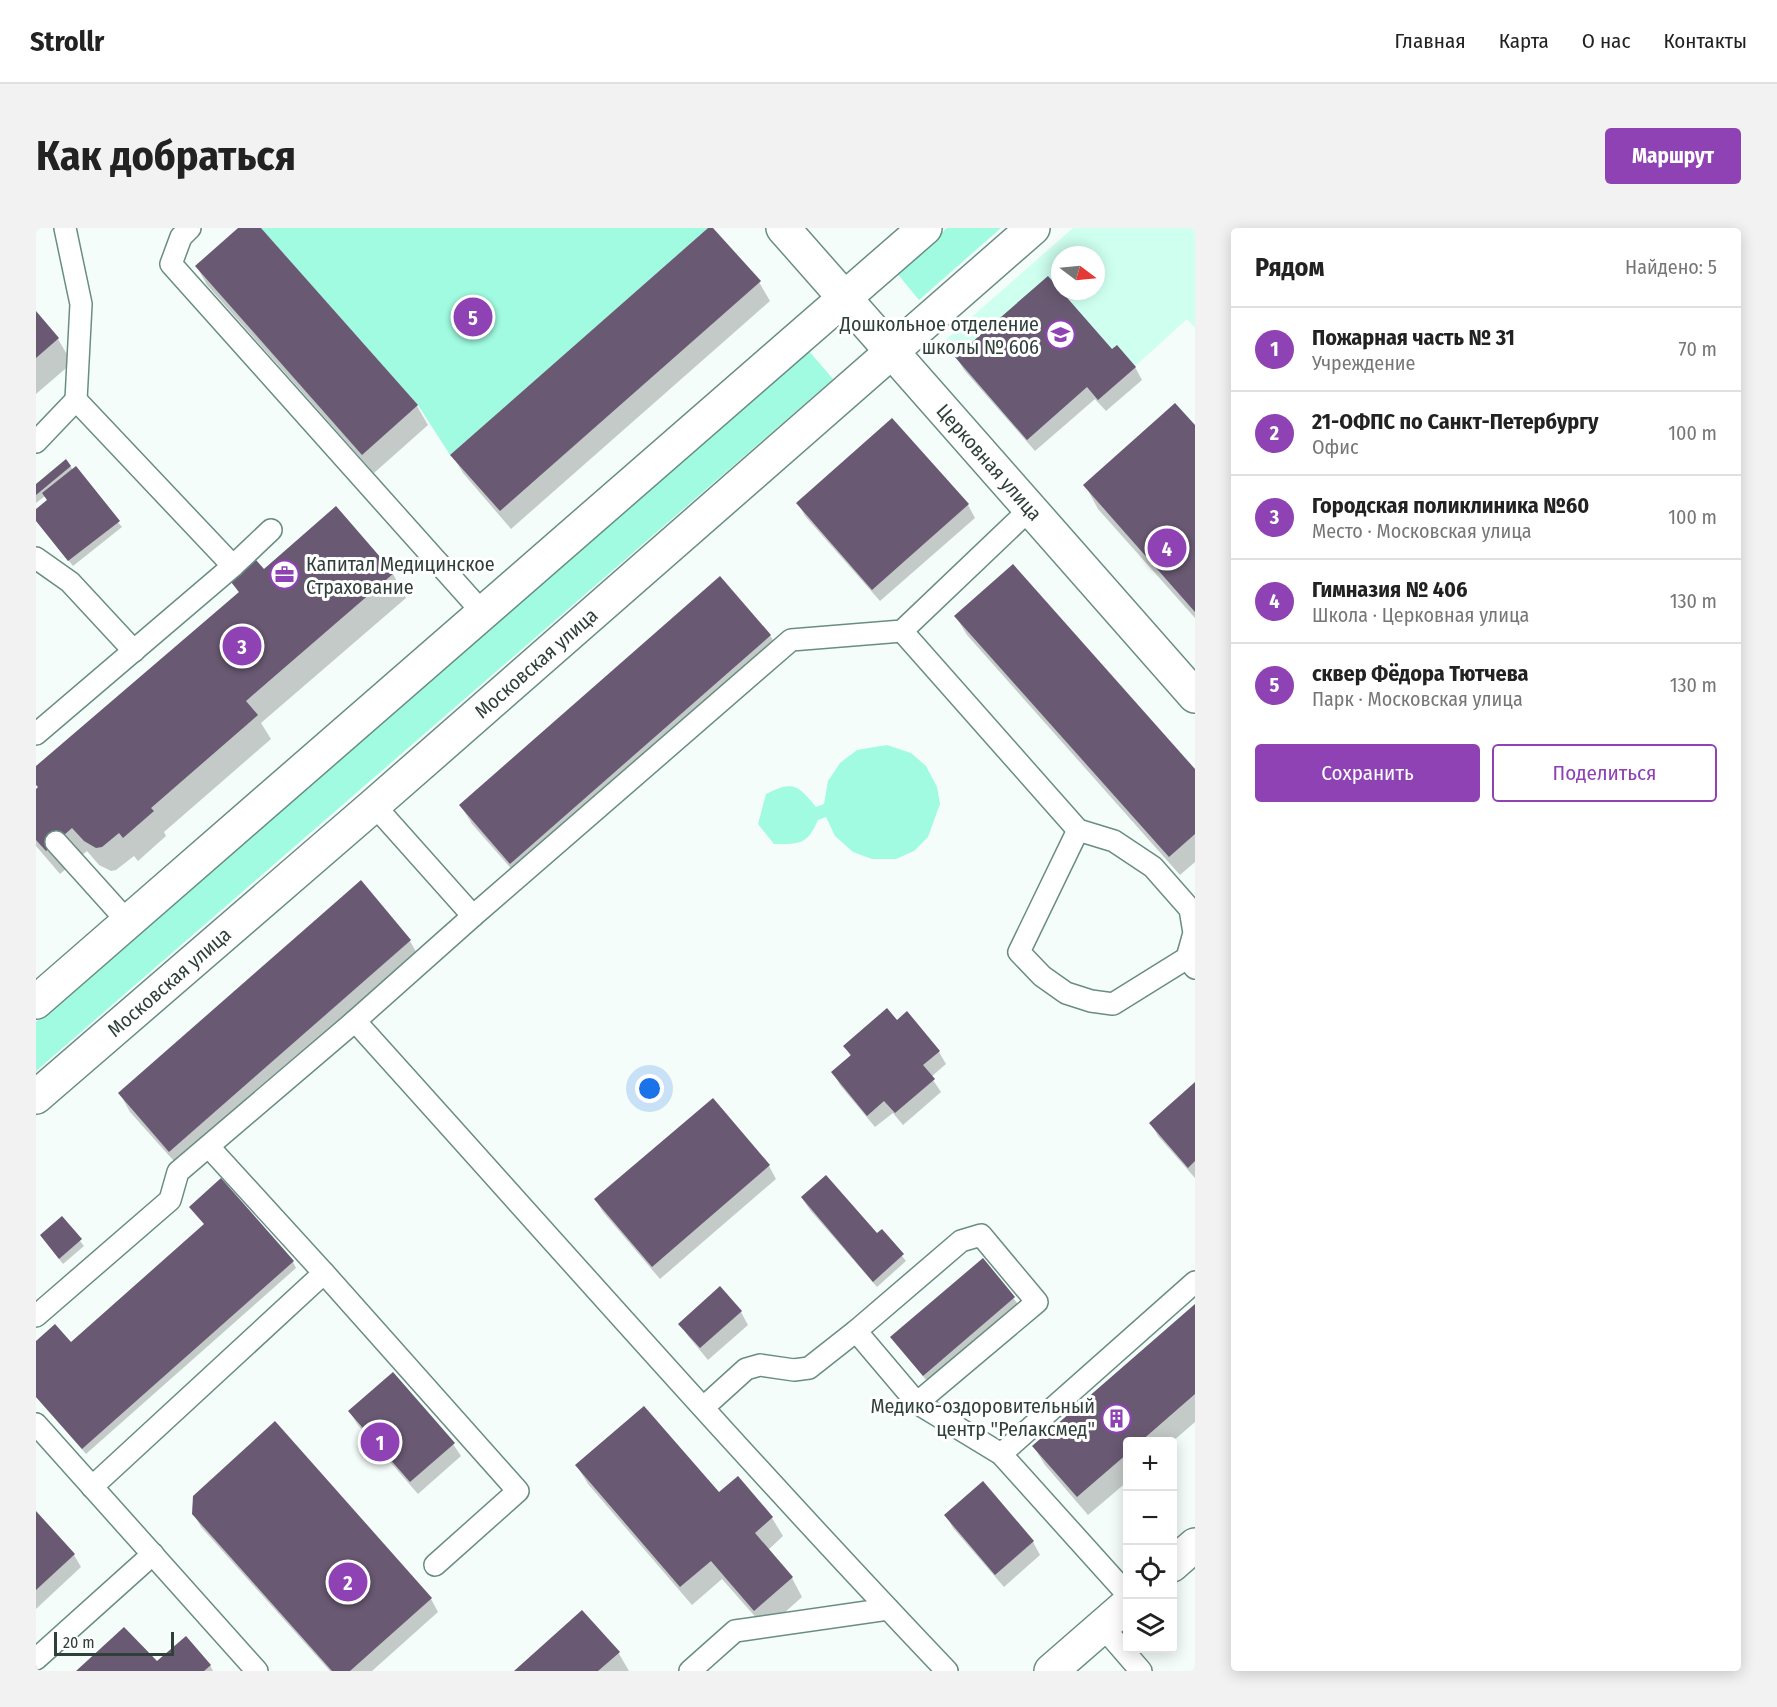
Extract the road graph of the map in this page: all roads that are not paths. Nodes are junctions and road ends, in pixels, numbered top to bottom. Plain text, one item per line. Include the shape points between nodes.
1 (65, 228) edge
2 (190, 228) edge
3 (783, 228) edge
4 (926, 228) edge
5 (1034, 228) edge
6 (845, 298) junction
7 (892, 352) junction
8 (76, 400) junction
9 (36, 442) edge
10 (1030, 509) junction
11 (271, 530) dead end
12 (36, 558) edge
13 (233, 566) junction
14 (483, 613) junction
15 (902, 631) junction
16 (134, 651) junction
17 (1195, 696) edge
18 (36, 734) edge
19 (374, 806) junction
20 (1078, 830) junction
21 (56, 842) dead end
22 (1192, 907) edge
23 (472, 916) junction
24 (128, 921) junction
25 (1191, 963) edge
26 (36, 1002) edge
27 (355, 1021) junction
28 (36, 1097) edge
29 (209, 1147) junction
30 (324, 1273) junction
31 (1195, 1282) edge
32 (36, 1316) edge
33 (856, 1331) junction
34 (917, 1402) junction
35 (704, 1407) junction
36 (36, 1424) edge
37 (1001, 1454) junction
38 (92, 1487) junction
39 (1195, 1545) edge
40 (153, 1554) junction
41 (1177, 1561) edge
42 (435, 1565) dead end
43 (1123, 1589) edge
44 (1123, 1608) edge
45 (888, 1609) junction
46 (1102, 1626) junction
47 (36, 1659) edge
48 (257, 1671) edge
49 (690, 1671) edge
50 (947, 1671) edge
51 (1050, 1671) edge
52 (1141, 1671) edge

1 - 8 lane via 81,304
2 - 14 lane via 181,237 171,264
3 - 6 street, Церковная улица
4 - 6 street
5 - 7 street, Московская улица
6 - 7 street, Церковная улица
6 - 14 street
7 - 10 street, Церковная улица
7 - 19 street, Московская улица
8 - 9 lane
8 - 13 lane
10 - 15 lane
10 - 17 street, Церковная улица
11 - 13 lane
12 - 16 lane via 70,582
13 - 16 lane
14 - 24 street
15 - 20 lane
15 - 23 lane via 791,640
16 - 18 lane
19 - 23 lane
19 - 28 street, Московская улица
20 - 22 lane via 1114,841 1153,867
20 - 25 lane via 1019,952 1066,993 1113,1004
21 - 24 lane
22 - 25 lane
23 - 27 lane
24 - 26 street
27 - 29 lane
27 - 35 lane
29 - 30 lane
29 - 32 lane via 178,1172 170,1200
30 - 38 lane
30 - 42 lane via 518,1491
31 - 37 lane
33 - 34 lane
33 - 34 lane via 962,1241 981,1235 1037,1302
33 - 35 lane via 808,1368 759,1365 746,1369
34 - 37 lane
35 - 45 lane
36 - 38 lane
37 - 43 lane
38 - 40 lane
39 - 41 street
40 - 47 lane
40 - 48 lane
44 - 46 street
45 - 49 lane via 735,1631
45 - 50 lane
46 - 51 street
46 - 52 lane

